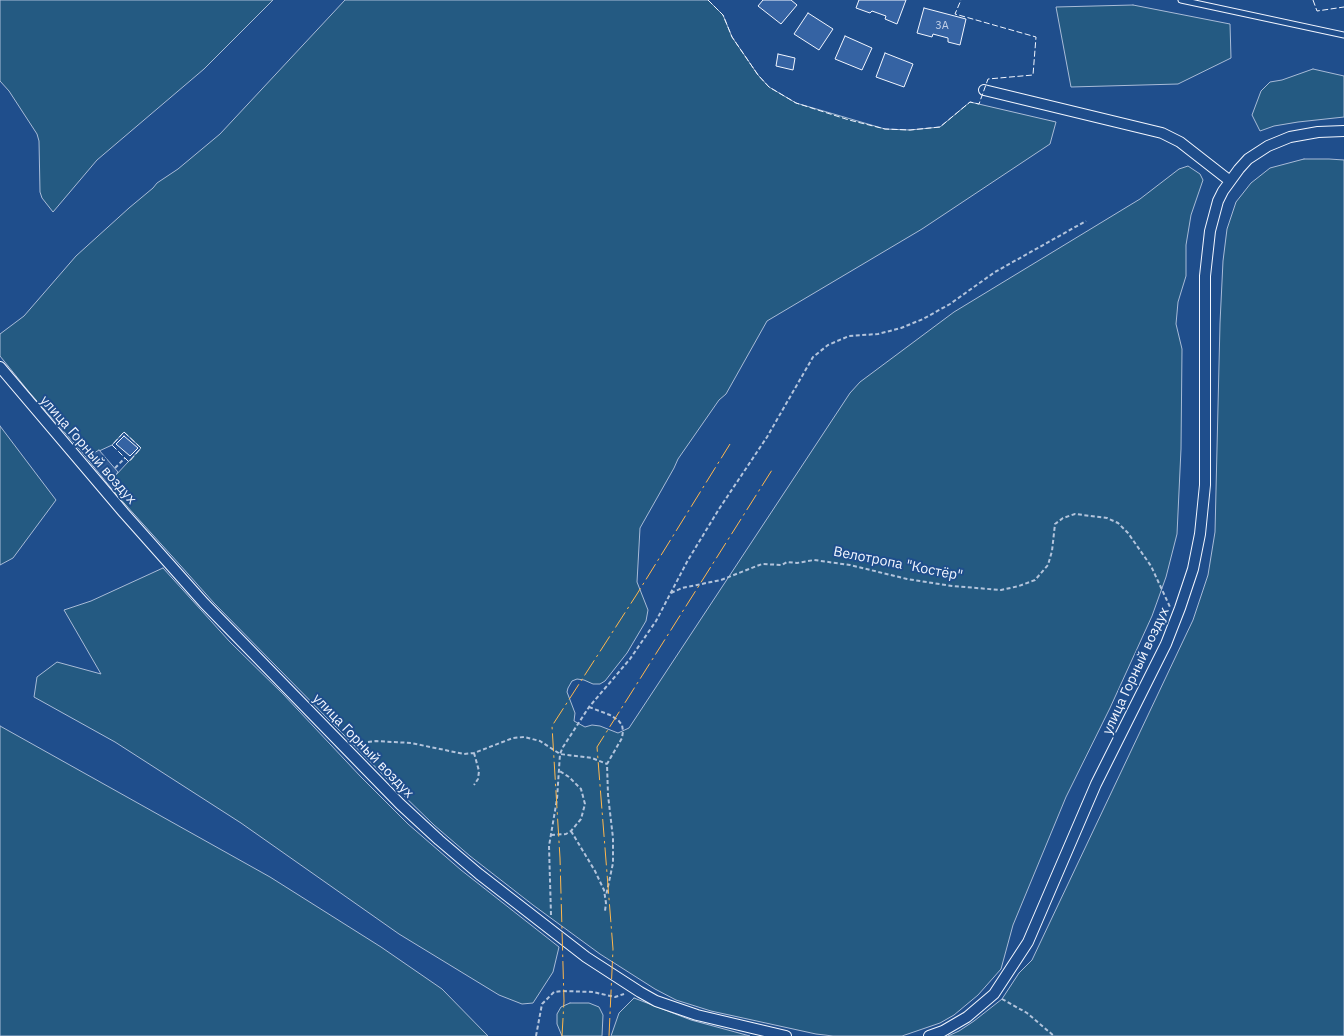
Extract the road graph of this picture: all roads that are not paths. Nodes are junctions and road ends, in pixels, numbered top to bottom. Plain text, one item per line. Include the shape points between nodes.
1 (1181, 0) edge
2 (1344, 35) edge
3 (984, 90) dead end
4 (1344, 131) edge
5 (1230, 181) junction
6 (0, 367) edge
7 (786, 1036) edge
8 (930, 1036) edge

1 - 2 lane
3 - 5 street via 1162,133 1180,142
4 - 5 street, улица Горный воздух via 1290,137 1268,146 1248,159
5 - 8 street, улица Горный воздух via 1216,208 1207,247 1205,485 1193,569 1176,618 1096,784 1028,942 994,994 967,1017
6 - 7 street, улица Горный воздух via 204,603 400,804 479,874 586,957 656,1001 722,1022

